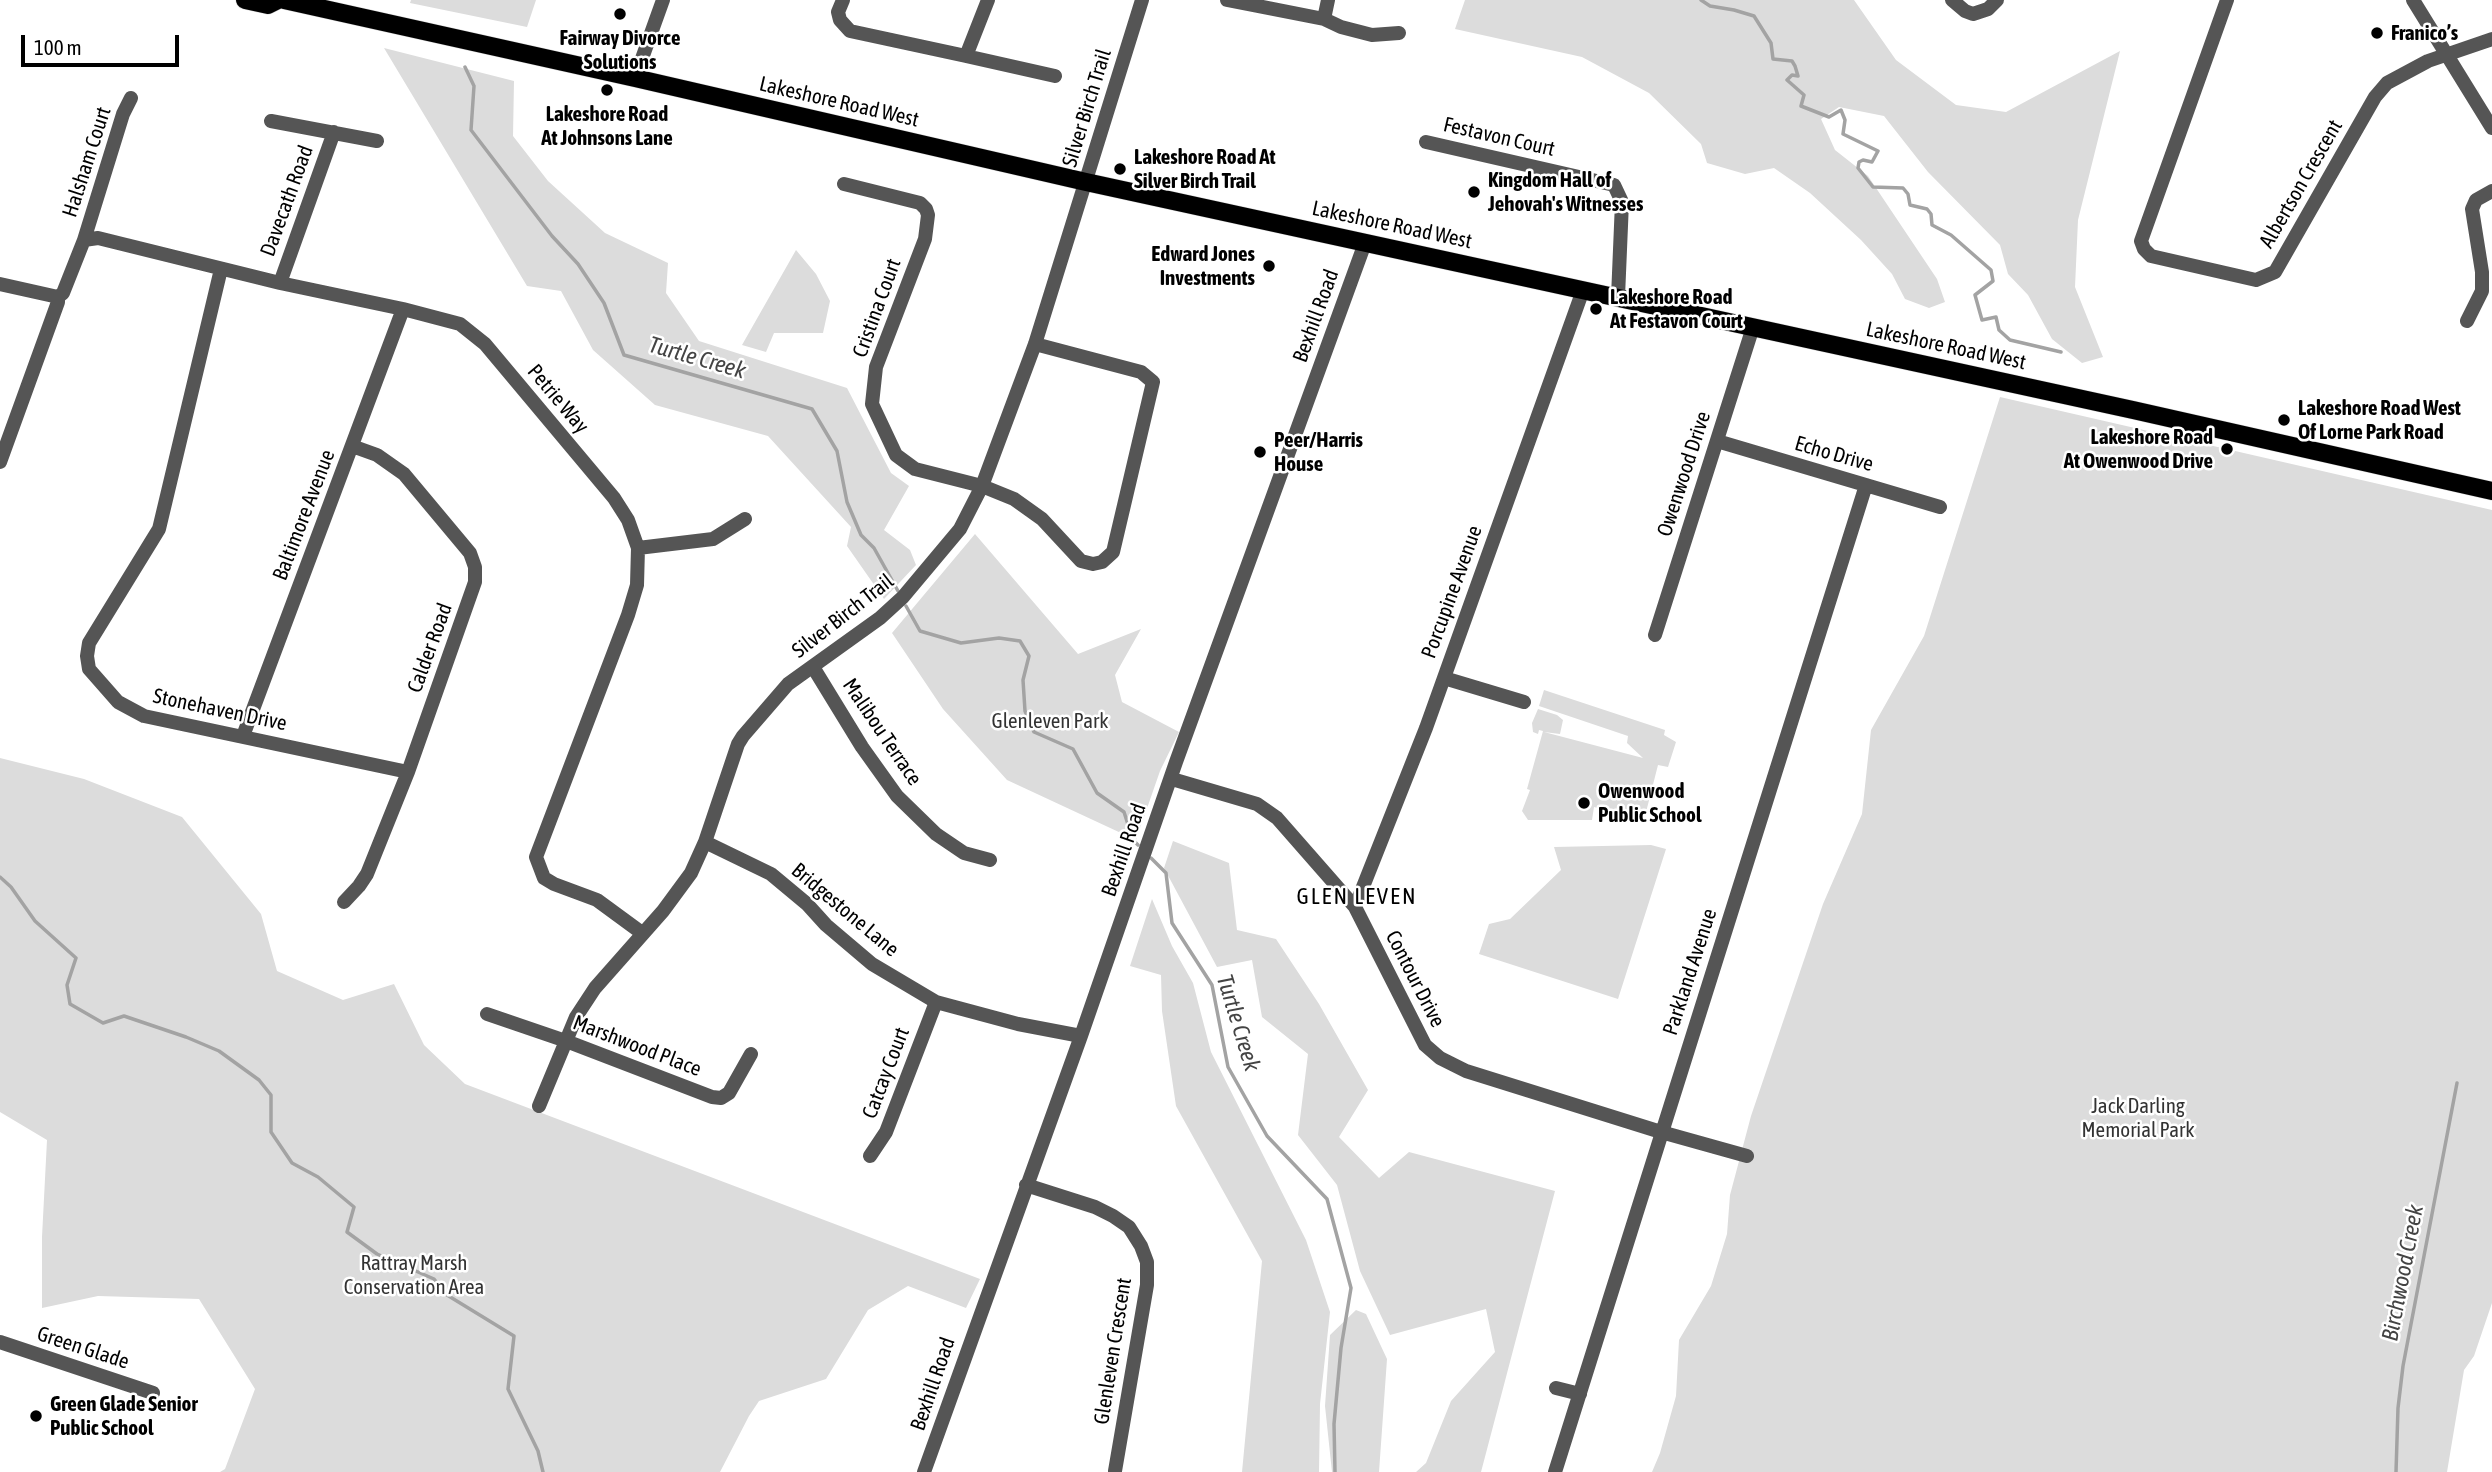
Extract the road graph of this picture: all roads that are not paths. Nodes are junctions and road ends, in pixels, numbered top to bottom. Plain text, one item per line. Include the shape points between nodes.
1 (246, 0) edge
2 (278, 0) edge
3 (284, 0) edge
4 (663, 0) edge
5 (843, 0) edge
6 (988, 0) edge
7 (1142, 0) edge
8 (1227, 0) edge
9 (1328, 0) edge
10 (1952, 0) edge
11 (1997, 0) edge
12 (2227, 0) edge
13 (2413, 0) edge
14 (1324, 19) junction
15 (1399, 33) dead end
16 (2492, 39) edge
17 (966, 56) junction
18 (2447, 56) junction
19 (1055, 76) dead end
20 (635, 78) junction
21 (131, 98) dead end
22 (271, 121) dead end
23 (2492, 128) edge
24 (334, 132) junction
25 (377, 141) dead end
26 (1426, 142) dead end
27 (1086, 183) junction
28 (844, 184) dead end
29 (2492, 191) edge
30 (84, 240) junction
31 (1366, 243) junction
32 (221, 269) junction
33 (0, 284) edge
34 (280, 284) junction
35 (1583, 290) junction
36 (58, 297) junction
37 (1618, 298) junction
38 (403, 309) junction
39 (2467, 321) dead end
40 (1753, 327) junction
41 (1035, 344) junction
42 (1717, 441) junction
43 (352, 446) junction
44 (0, 461) edge
45 (1866, 485) junction
46 (982, 486) junction
47 (2492, 491) edge
48 (1940, 507) dead end
49 (745, 519) dead end
50 (638, 548) junction
51 (1655, 635) dead end
52 (813, 667) junction
53 (1444, 678) junction
54 (1524, 702) dead end
55 (243, 736) junction
56 (408, 772) junction
57 (1172, 779) junction
58 (705, 842) junction
59 (990, 860) dead end
60 (344, 902) dead end
61 (1355, 907) junction
62 (642, 933) junction
63 (936, 1002) junction
64 (487, 1014) dead end
65 (1081, 1036) junction
66 (566, 1041) junction
67 (751, 1054) dead end
68 (539, 1106) dead end
69 (1661, 1132) junction
70 (870, 1156) dead end
71 (1747, 1156) dead end
72 (1026, 1185) junction
73 (0, 1342) edge
74 (1556, 1388) dead end
75 (153, 1393) dead end
76 (1580, 1395) junction
77 (1115, 1471) edge
78 (924, 1472) edge
79 (1555, 1472) edge

1 - 2 main road via 268,5
3 - 20 main road, Lakeshore Road West
4 - 20 street
5 - 17 street via 838,12 850,31
6 - 17 street
7 - 27 street, Silver Birch Trail
8 - 14 street
9 - 14 street
10 - 11 street via 1973,14
12 - 18 street, Albertson Crescent via 2141,242 2151,256 2256,280 2275,272 2386,83
13 - 18 street
14 - 15 street via 1372,35
16 - 18 street
17 - 19 street
18 - 23 street
20 - 27 main road, Lakeshore Road West
21 - 30 street, Halsham Court
22 - 24 street
24 - 25 street
24 - 34 street, Davecath Road
26 - 37 street, Festavon Court via 1614,185 1622,202
27 - 31 main road, Lakeshore Road West
27 - 41 street, Silver Birch Trail
28 - 46 street, Cristina Court via 920,203 928,215 925,239 876,368 872,404 881,426 896,455 915,469
29 - 39 street via 2472,209 2482,291
30 - 32 street, Petrie Way via 98,238
30 - 36 street
31 - 35 main road, Lakeshore Road West
31 - 57 street, Bexhill Road
32 - 34 street, Petrie Way
32 - 55 street, Stonehaven Drive via 159,529 89,643 87,656 95,678 131,710
33 - 36 street
34 - 38 street, Petrie Way
35 - 37 main road, Lakeshore Road West
35 - 53 street, Porcupine Avenue
36 - 44 street
37 - 40 main road, Lakeshore Road West
38 - 43 street, Baltimore Avenue
38 - 50 street, Petrie Way via 460,324 485,344 614,498
40 - 42 street, Owenwood Drive
40 - 47 main road, Lakeshore Road West
41 - 46 street, Silver Birch Trail
41 - 46 street via 1141,372 1153,382 1113,552 1102,562 1081,561 1042,519 1014,499
42 - 45 street, Echo Drive
42 - 51 street, Owenwood Drive
43 - 55 street, Baltimore Avenue
43 - 56 street, Calder Road via 377,455 404,474 470,553 475,567 473,592
45 - 48 street, Echo Drive
45 - 69 street, Parkland Avenue
46 - 52 street, Silver Birch Trail via 960,529 915,585 880,618
49 - 50 street via 713,539
50 - 62 street, Petrie Way via 637,584 628,615 536,858 544,878 597,900
52 - 58 street, Silver Birch Trail via 788,684 738,744
52 - 59 street, Malibou Terrace via 897,796 945,840 964,853
53 - 54 street
53 - 61 street, Porcupine Avenue
55 - 56 street, Stonehaven Drive
56 - 60 street, Calder Road via 367,874
57 - 61 street, Contour Drive via 1268,810
57 - 65 street, Bexhill Road
58 - 62 street, Silver Birch Trail via 691,873
58 - 63 street, Bridgestone Lane via 771,874 872,964
61 - 69 street, Contour Drive via 1425,1045 1440,1058 1466,1071
62 - 66 street, Silver Birch Trail via 595,988
63 - 65 street, Bridgestone Lane
63 - 70 street, Catcay Court via 886,1132
64 - 66 street, Marshwood Place
65 - 72 street, Bexhill Road
66 - 67 street, Marshwood Place via 722,1098
66 - 68 street, Silver Birch Trail
69 - 71 street, Contour Drive
69 - 76 street, Parkland Avenue
72 - 77 street, Glenleven Crescent via 1112,1216 1129,1227 1147,1262
72 - 78 street, Bexhill Road
73 - 75 street, Green Glade
74 - 76 street
76 - 79 street, Parkland Avenue

